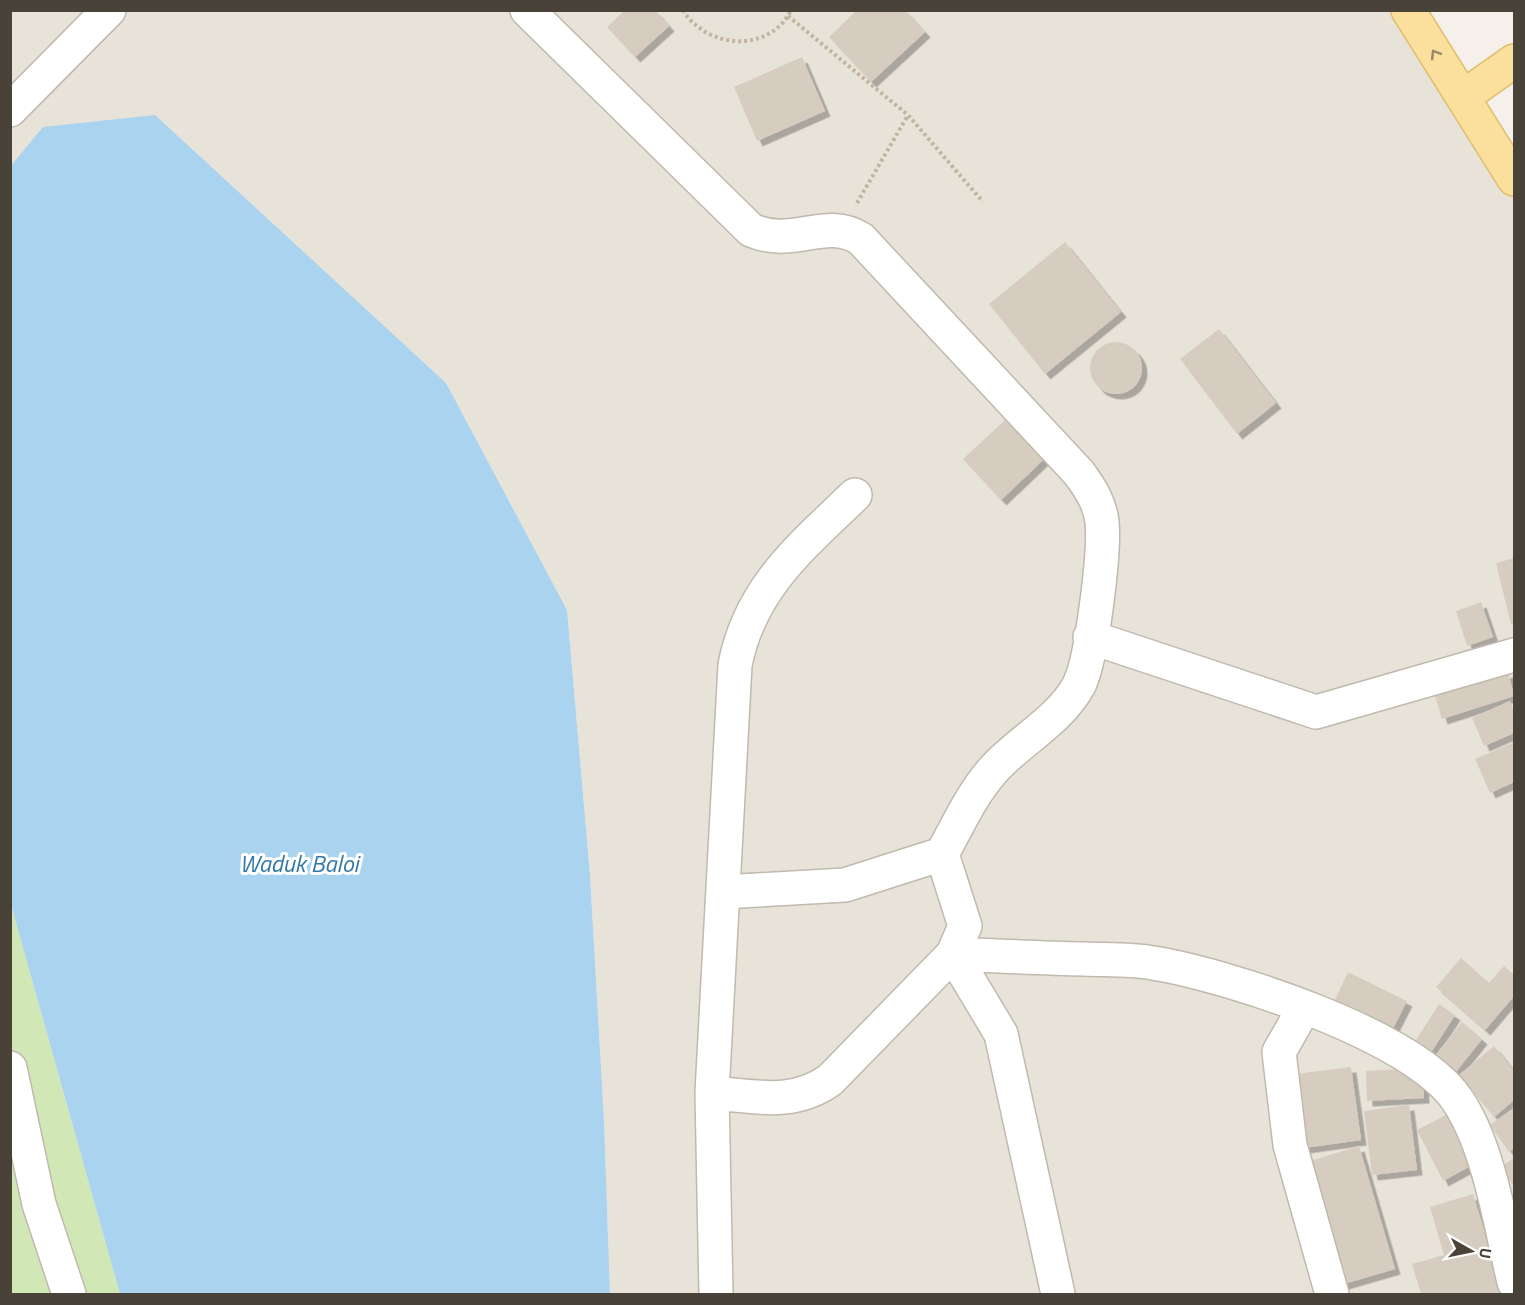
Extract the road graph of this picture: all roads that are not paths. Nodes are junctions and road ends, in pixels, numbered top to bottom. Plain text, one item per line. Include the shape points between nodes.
1 (109, 10) edge
2 (527, 10) edge
3 (1408, 10) edge
4 (1515, 61) edge
5 (1463, 97) junction
6 (10, 110) edge
7 (1503, 137) edge
8 (1515, 179) edge
9 (855, 495) dead end
10 (1090, 637) junction
11 (1515, 655) edge
12 (942, 854) junction
13 (723, 892) junction
14 (953, 954) junction
15 (1304, 1008) junction
16 (10, 1068) edge
17 (712, 1094) junction
18 (1515, 1282) edge
19 (69, 1294) edge
20 (716, 1294) edge
21 (1058, 1294) edge
22 (1332, 1294) edge

1 - 6 street
2 - 10 street via 751,230 785,238 833,229 861,239 1079,473 1095,495 1101,521 1102,557
5 -> 3 main road
4 - 5 main road
5 - 7 main road
7 - 8 main road
9 - 13 street via 768,584 740,641 735,665
10 - 11 street via 1316,712
10 - 12 street via 1079,684 1054,717 996,767 979,788
12 - 13 street via 845,885
12 - 14 street via 964,926
13 - 17 street
14 - 15 street via 1150,962 1251,987
14 - 17 street via 830,1080 816,1089 792,1098
14 - 21 street via 1001,1034
15 - 18 street via 1381,1040 1439,1078 1457,1099 1469,1118 1483,1156
15 - 22 street via 1279,1052 1290,1145
16 - 19 street via 39,1204
17 - 20 street

